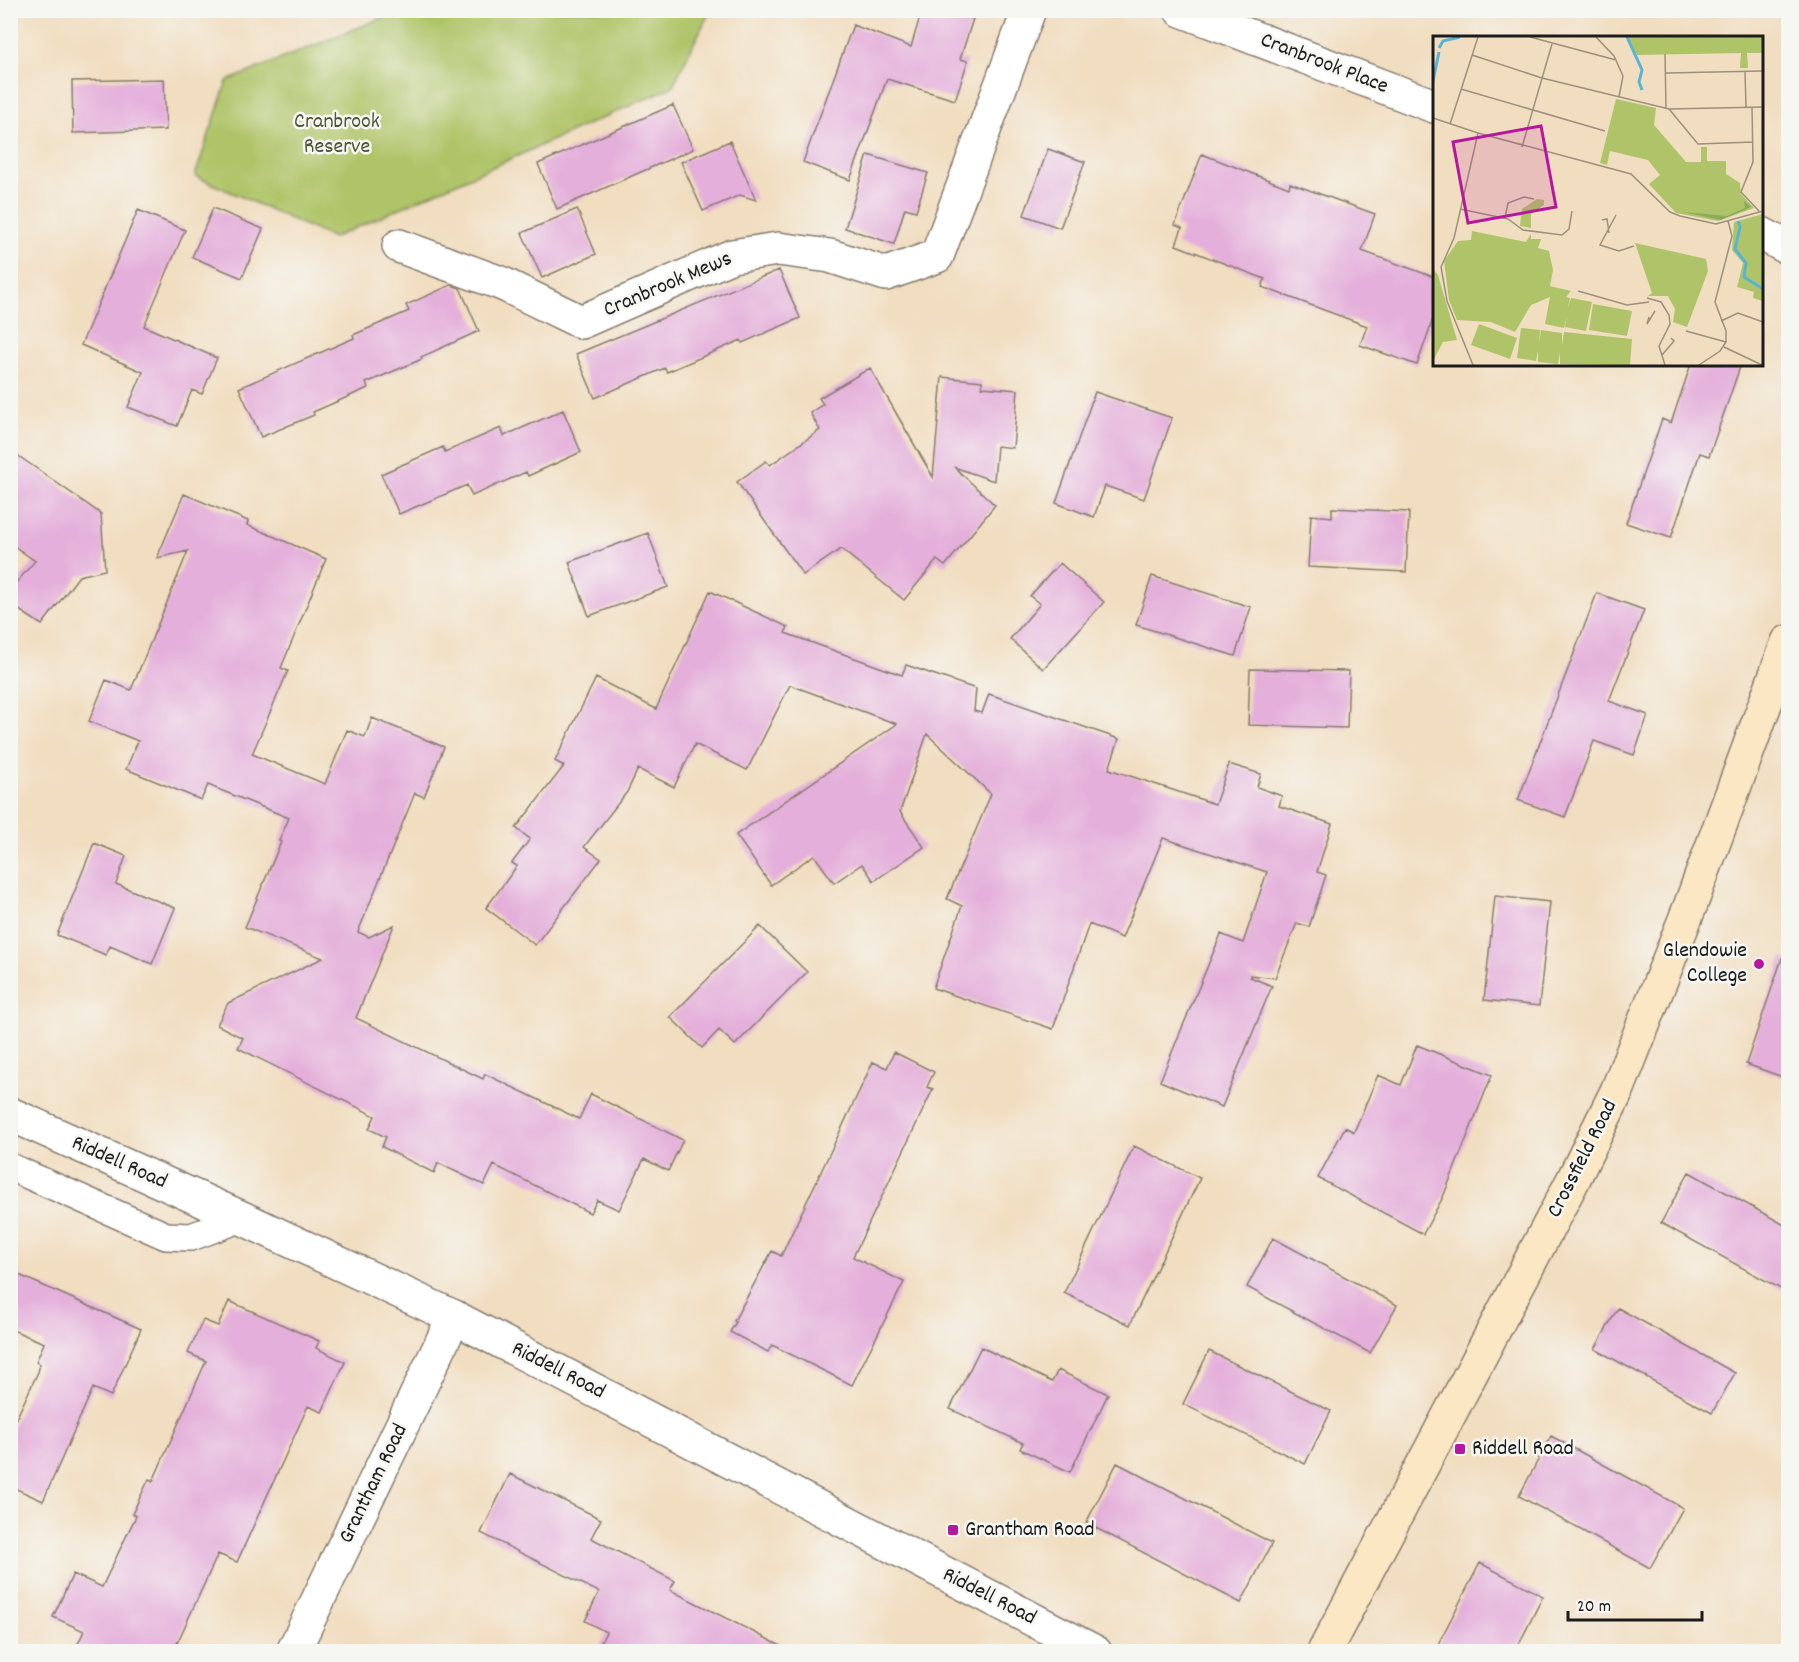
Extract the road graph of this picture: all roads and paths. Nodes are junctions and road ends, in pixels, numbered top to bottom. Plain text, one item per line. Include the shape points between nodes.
1 (1029, 10) edge
2 (1181, 10) edge
3 (1433, 106) edge
4 (1763, 220) edge
5 (1788, 226) edge
6 (1763, 235) edge
7 (399, 246) dead end
8 (1788, 248) edge
9 (1788, 642) edge
10 (10, 1114) edge
11 (10, 1167) edge
12 (242, 1218) junction
13 (454, 1317) junction
14 (293, 1652) edge
15 (1095, 1652) edge
16 (1324, 1652) edge

1 - 7 street, Cranbrook Mews via 937,256 886,274 830,256 778,249 732,255 581,322 503,284
2 - 3 street, Cranbrook Place
4 - 5 street
6 - 8 street
9 - 16 main road, Crossfield Road via 1617,1091
10 - 12 street, Riddell Road
11 - 12 lane via 166,1236 191,1237
12 - 13 street, Riddell Road
13 - 14 street, Grantham Road
13 - 15 street, Riddell Road

